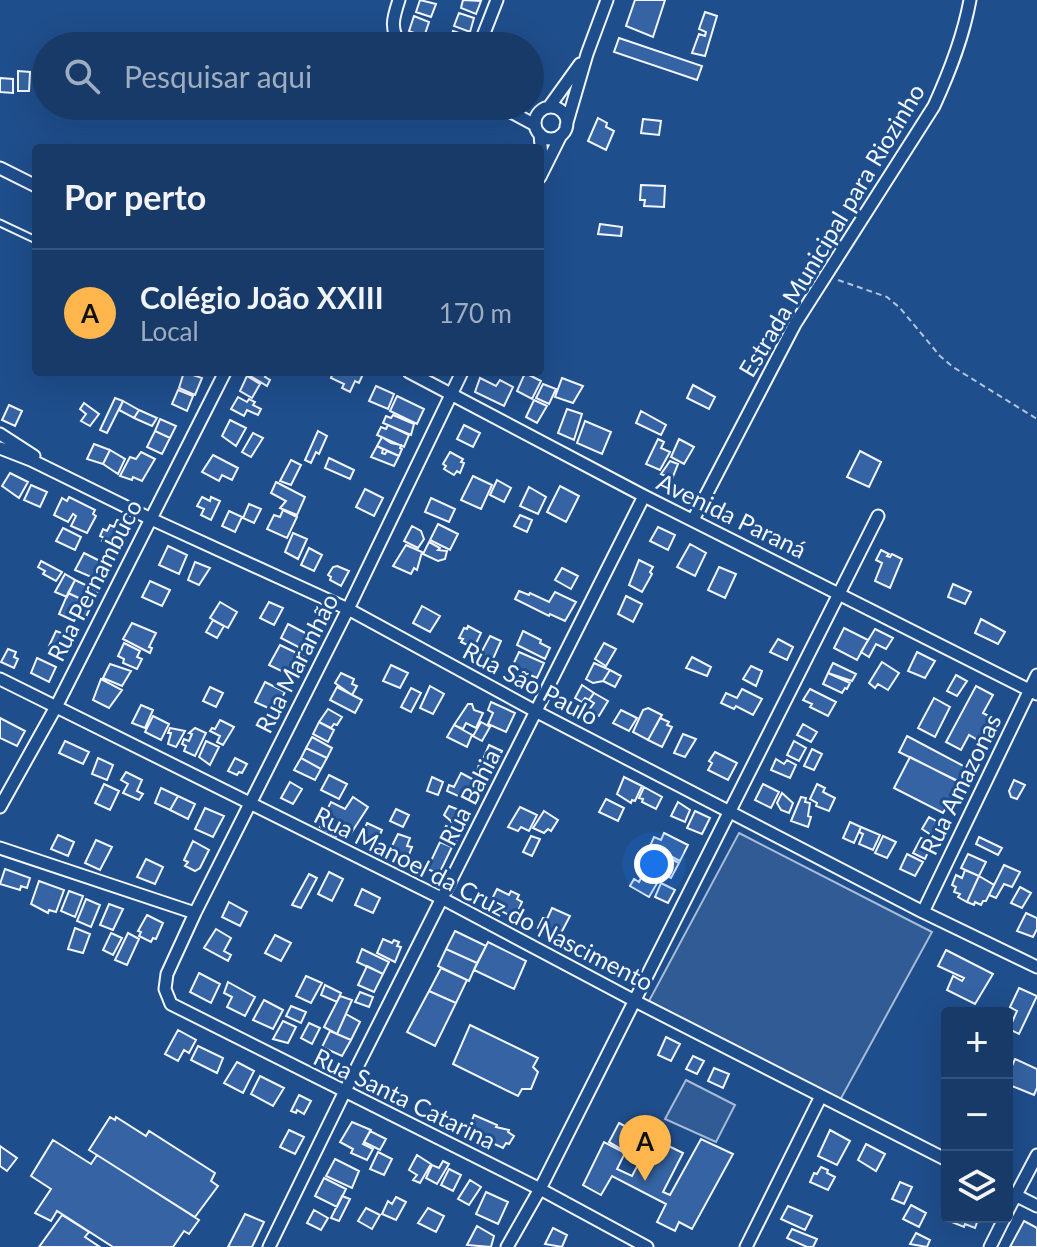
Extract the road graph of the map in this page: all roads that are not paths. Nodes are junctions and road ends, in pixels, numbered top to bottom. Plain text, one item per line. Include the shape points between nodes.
1 (399, 0) edge
2 (497, 0) edge
3 (607, 0) edge
4 (970, 0) edge
5 (393, 32) edge
6 (484, 32) edge
7 (587, 54) junction
8 (544, 109) joint
9 (522, 120) edge
10 (541, 120) edge
11 (538, 130) junction
12 (563, 130) junction
13 (539, 144) edge
14 (544, 167) edge
15 (0, 168) edge
16 (32, 184) edge
17 (0, 223) edge
18 (32, 238) edge
19 (223, 376) edge
20 (417, 376) edge
21 (460, 376) edge
22 (453, 394) junction
23 (0, 434) edge
24 (0, 448) edge
25 (64, 476) junction
26 (644, 496) junction
27 (878, 516) dead end
28 (149, 518) junction
29 (693, 520) junction
30 (838, 593) junction
31 (348, 609) junction
32 (1037, 675) edge
33 (0, 679) edge
34 (1033, 692) edge
35 (57, 705) junction
36 (537, 712) junction
37 (249, 803) junction
38 (0, 807) edge
39 (729, 812) junction
40 (0, 848) edge
41 (443, 899) junction
42 (923, 912) junction
43 (195, 913) junction
44 (1037, 967) edge
45 (167, 974) joint
46 (635, 1001) junction
47 (344, 1093) junction
48 (821, 1096) junction
49 (1037, 1155) edge
50 (941, 1157) edge
51 (540, 1189) junction
52 (1013, 1190) edge
53 (1013, 1194) edge
54 (1037, 1206) edge
55 (1002, 1223) edge
56 (269, 1247) edge
57 (507, 1247) edge
58 (647, 1247) edge
59 (746, 1247) edge
60 (990, 1247) edge

1 - 5 street
2 - 6 street
3 - 7 street
4 - 29 street, Estrada Municipal para Riozinho via 951,70 934,106 795,324
7 - 8 street
7 - 12 street
8 - 12 street via 562,112
9 - 11 street
10 - 11 street
11 - 12 street via 550,138
11 - 13 street
12 - 14 street
15 - 16 street
17 - 18 lane
19 - 28 street, Rua Pernambuco
20 - 22 street, Avenida Paraná
21 - 22 street, Rua Maranhão
22 - 26 street, Avenida Paraná
22 - 31 street, Rua Maranhão
23 - 25 street
24 - 25 street, Rua São Paulo
25 - 28 street, Rua São Paulo
26 - 29 street, Avenida Paraná
26 - 36 street, Rua Bahia
27 - 30 street
28 - 31 street, Rua São Paulo
28 - 35 street, Rua Pernambuco
29 - 30 street, Avenida Paraná
30 - 34 street, Avenida Paraná
30 - 39 street
31 - 36 street, Rua São Paulo
31 - 37 street, Rua Maranhão
32 - 34 street, Rua Amazonas
33 - 35 street, Rua Manoel da Cruz do Nascimento
34 - 42 street, Rua Amazonas
35 - 37 street, Rua Manoel da Cruz do Nascimento
35 - 38 street, Rua Pernambuco
36 - 39 street, Rua São Paulo
36 - 41 street, Rua Bahia
37 - 41 street, Rua Manoel da Cruz do Nascimento
37 - 43 street, Rua Maranhão
39 - 42 street, Rua São Paulo
39 - 46 street
40 - 43 street
41 - 46 street, Rua Manoel da Cruz do Nascimento
41 - 47 street, Rua Bahia
42 - 44 street, Rua São Paulo
43 - 45 street, Rua Maranhão
45 - 47 street, Rua Santa Catarina via 171,1004
46 - 48 street, Rua Manoel da Cruz do Nascimento
46 - 51 street
47 - 51 street, Rua Santa Catarina
47 - 56 street, Rua Bahia
48 - 50 street, Rua Manoel da Cruz do Nascimento
48 - 59 street
49 - 52 street
51 - 57 street
51 - 58 street, Rua Santa Catarina
53 - 54 street
55 - 60 street

